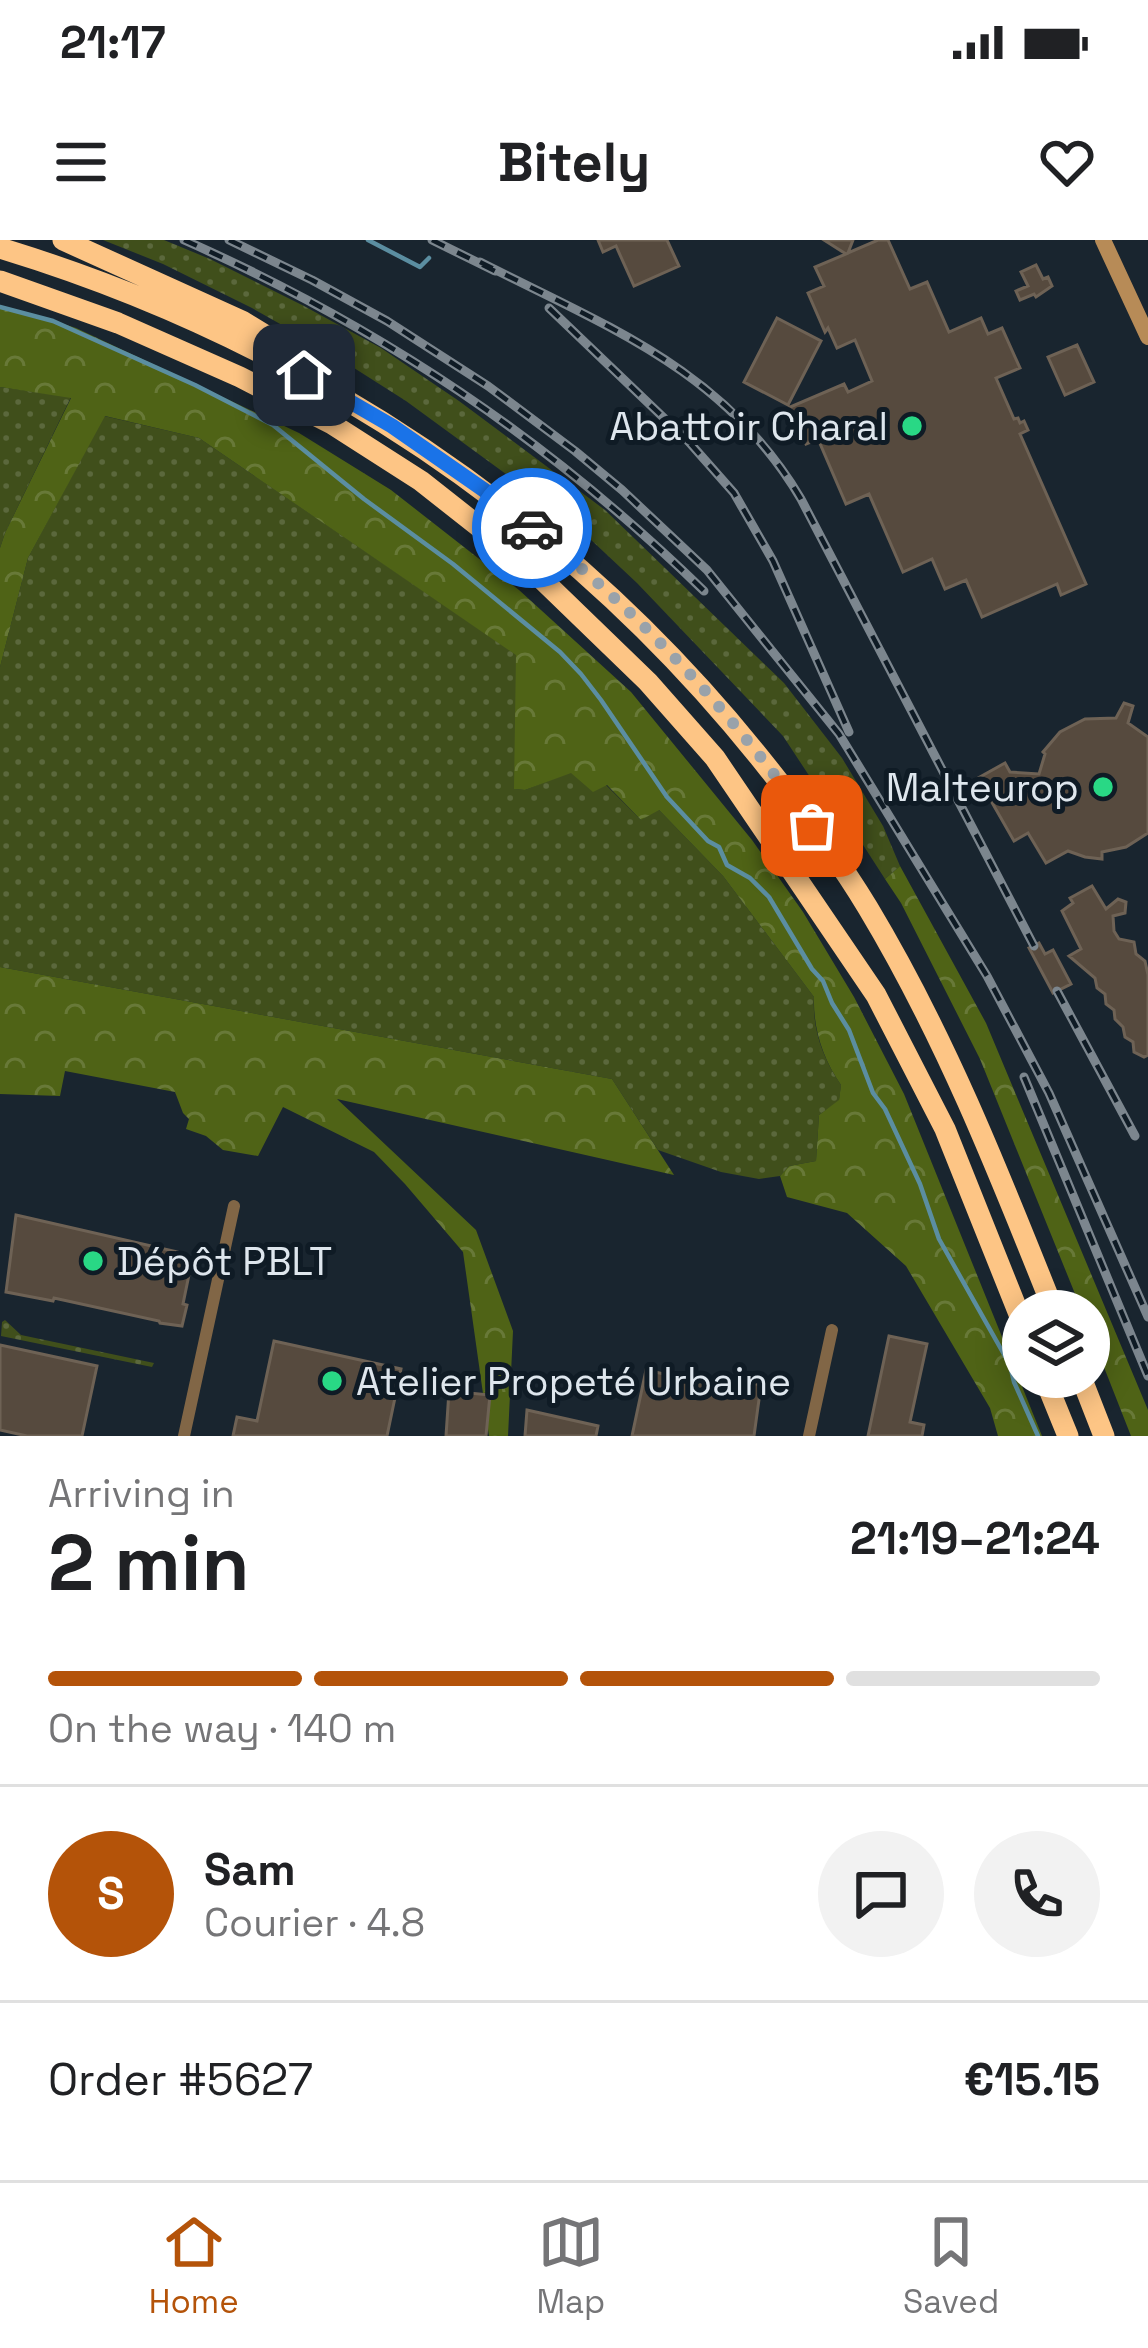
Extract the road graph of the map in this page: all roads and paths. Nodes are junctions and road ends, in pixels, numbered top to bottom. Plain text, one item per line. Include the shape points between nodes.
1 (63, 240) edge
2 (1103, 240) edge
3 (0, 248) edge
4 (0, 281) edge
5 (1148, 337) edge
6 (392, 426) junction
7 (234, 1206) dead end
8 (1009, 1290) edge
9 (1046, 1290) edge
10 (832, 1330) dead end
11 (1053, 1398) edge
12 (1089, 1398) edge
13 (184, 1436) edge
14 (809, 1436) edge
15 (1068, 1436) edge
16 (1104, 1436) edge

1 - 6 highway via 258,330 359,394
2 - 5 street
3 - 6 highway via 174,310
4 - 8 highway via 118,323 332,424 526,563 648,682 715,758 876,995 945,1129
6 - 9 highway via 603,588 692,676 791,797 866,904 939,1035
7 - 13 street
10 - 14 street
11 - 15 highway
12 - 16 highway

